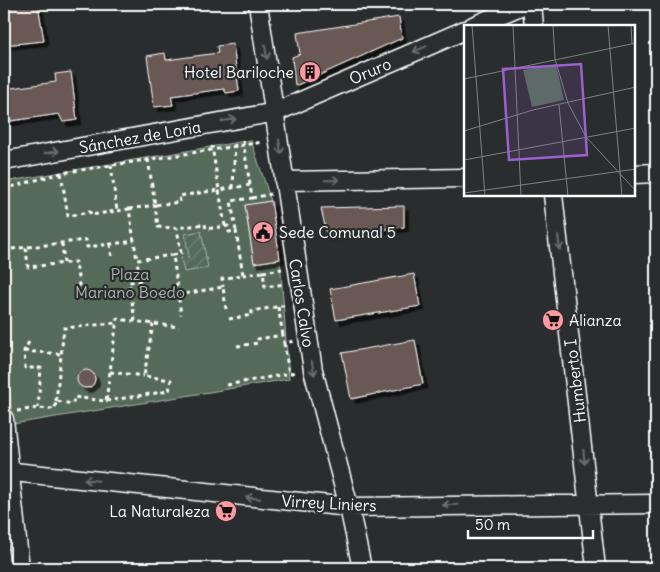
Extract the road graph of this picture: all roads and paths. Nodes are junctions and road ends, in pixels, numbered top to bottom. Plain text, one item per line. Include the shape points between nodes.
1 (258, 4) edge
2 (525, 4) edge
3 (532, 4) edge
4 (475, 25) edge
5 (534, 25) edge
6 (464, 30) edge
7 (276, 112) junction
8 (279, 140) junction
9 (244, 143) junction
10 (236, 144) junction
11 (212, 148) junction
12 (148, 159) junction
13 (4, 161) edge
14 (111, 165) junction
15 (61, 173) junction
16 (656, 173) edge
17 (635, 174) edge
18 (464, 178) edge
19 (284, 181) junction
20 (250, 185) junction
21 (233, 188) junction
22 (4, 189) edge
23 (218, 190) junction
24 (553, 196) edge
25 (155, 206) junction
26 (130, 209) junction
27 (117, 211) junction
28 (225, 226) junction
29 (177, 228) junction
30 (236, 231) junction
31 (134, 241) junction
32 (62, 243) junction
33 (110, 244) junction
34 (26, 248) junction
35 (4, 250) edge
36 (173, 255) junction
37 (112, 259) dead end
38 (137, 260) junction
39 (64, 263) junction
40 (243, 276) junction
41 (299, 282) junction
42 (223, 287) junction
43 (80, 294) dead end
44 (178, 295) junction
45 (302, 302) junction
46 (278, 307) junction
47 (226, 309) dead end
48 (115, 314) dead end
49 (181, 315) dead end
50 (229, 319) dead end
51 (117, 321) junction
52 (135, 321) junction
53 (153, 324) junction
54 (179, 327) dead end
55 (283, 335) junction
56 (308, 338) junction
57 (29, 342) dead end
58 (284, 343) junction
59 (237, 346) dead end
60 (24, 351) junction
61 (61, 354) junction
62 (313, 370) junction
63 (110, 372) junction
64 (289, 374) junction
65 (144, 376) junction
66 (226, 385) dead end
67 (106, 401) junction
68 (56, 402) junction
69 (38, 408) junction
70 (8, 415) edge
71 (6, 471) edge
72 (588, 504) junction
73 (656, 504) edge
74 (349, 507) junction
75 (20, 568) edge
76 (362, 568) edge
77 (596, 568) edge

1 -> 7 street, Carlos Calvo
2 - 4 street
3 - 5 street
6 -> 7 street, Oruro
7 - 8 street, Carlos Calvo
13 -> 7 street, Sánchez de Loria
8 - 9 path
8 -> 19 street, Carlos Calvo
9 - 10 path
9 - 20 path
10 - 11 path
10 - 21 path
11 - 12 path
11 - 23 path
12 - 14 path
12 - 25 path
14 - 15 path
14 - 27 path
15 - 22 path
15 - 27 path via 68,216
16 - 17 street
19 -> 18 street
19 - 41 street, Carlos Calvo
20 - 21 path
20 - 30 path via 252,198 231,202
21 - 23 path
23 - 25 path via 179,196 180,202
23 - 28 path
24 -> 72 street, Humberto I
25 - 26 path
25 - 29 path via 158,227
26 - 27 path
26 - 31 path
28 - 29 path via 206,229 205,224
28 - 30 path via 229,232
29 - 36 path via 181,253
30 - 40 path
31 - 33 path
31 - 38 path
32 - 33 path via 86,240 87,247
32 - 34 path
32 - 39 path
33 - 37 path
34 - 35 path
34 - 39 path via 28,267
36 - 38 path
36 - 44 path
38 - 52 path via 140,281 129,282
39 - 43 path via 76,262
40 - 41 path via 263,272 265,287
40 - 42 path via 222,279
41 - 45 street, Carlos Calvo
42 - 44 path
42 - 47 path
44 - 49 path
45 - 46 path
45 - 56 street, Carlos Calvo
46 - 50 path
46 - 55 path
48 - 51 path
51 - 52 path
51 - 61 path via 64,328
51 - 63 path
52 - 53 path
53 - 54 path
53 - 65 path
55 - 58 path
55 - 59 path
56 - 58 path
56 -> 62 street, Carlos Calvo
57 - 60 path
58 - 64 path
60 - 61 path
60 - 69 path via 26,368 41,368
61 - 68 path
62 - 64 path
62 - 74 street, Carlos Calvo
63 - 65 path
63 - 67 path
64 - 66 path
65 - 67 path via 171,380 169,391
67 - 68 path via 74,397 73,404
68 - 69 path via 55,409
69 - 70 path
70 - 71 street
74 -> 71 street, Virrey Liniers
71 - 75 street
72 - 73 street, Virrey Liniers
72 -> 74 street, Virrey Liniers
72 - 77 street, Humberto I
74 - 76 street, Carlos Calvo

